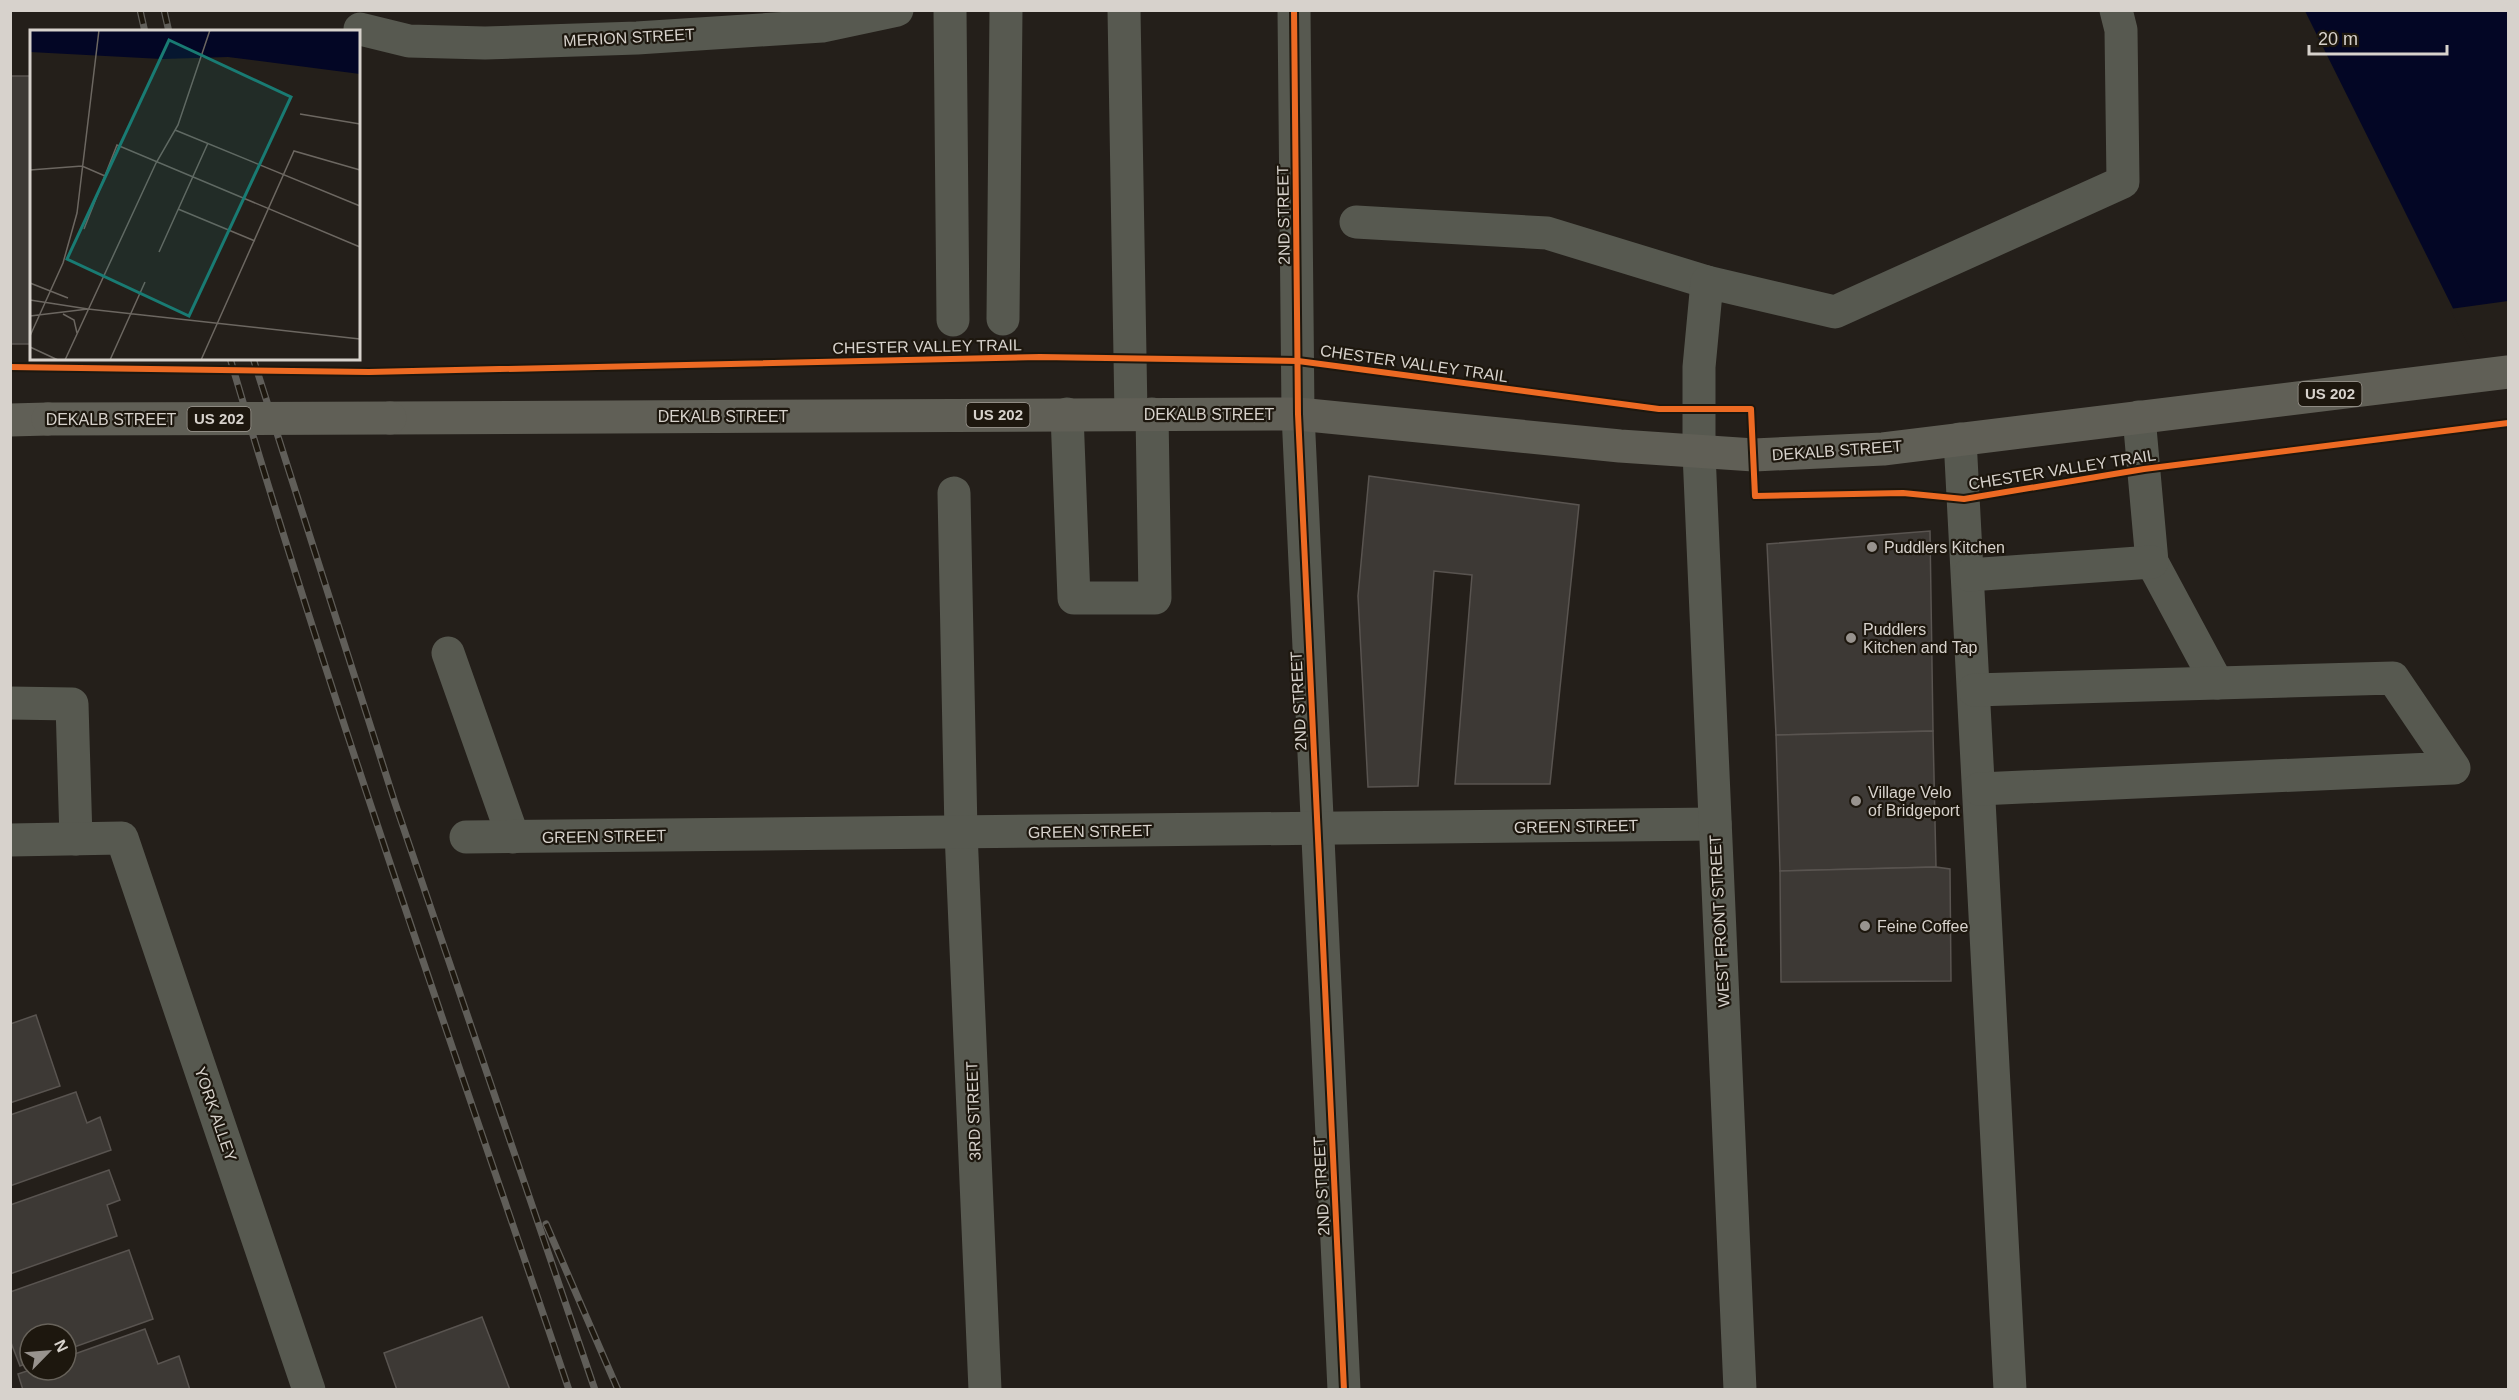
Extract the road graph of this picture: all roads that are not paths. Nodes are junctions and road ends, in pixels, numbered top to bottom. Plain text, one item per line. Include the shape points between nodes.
1 (897, 10) edge
2 (950, 10) edge
3 (1006, 10) edge
4 (1124, 10) edge
5 (1294, 10) edge
6 (2116, 10) edge
7 (360, 29) dead end
8 (1356, 222) dead end
9 (1707, 282) junction
10 (1003, 319) dead end
11 (953, 320) dead end
12 (2508, 372) edge
13 (1067, 414) junction
14 (1142, 414) junction
15 (1298, 414) junction
16 (2145, 416) junction
17 (10, 420) edge
18 (1960, 439) junction
19 (1699, 453) junction
20 (954, 493) dead end
21 (2152, 562) junction
22 (1969, 575) junction
23 (448, 653) dead end
24 (2217, 683) junction
25 (1974, 690) junction
26 (10, 703) edge
27 (1979, 789) junction
28 (1715, 824) junction
29 (1318, 829) junction
30 (960, 832) junction
31 (466, 837) dead end
32 (513, 837) junction
33 (76, 839) junction
34 (10, 840) edge
35 (309, 1389) edge
36 (985, 1389) edge
37 (1344, 1389) edge
38 (1740, 1389) edge
39 (2010, 1389) edge

1 - 7 street, MERION STREET via 822,26 485,44 409,40
2 - 11 street
3 - 10 street
4 - 14 street
5 - 15 street, 2ND STREET
6 - 9 street via 2121,30 2123,182 1835,312
8 - 9 street via 1547,233
9 - 19 street, WEST FRONT STREET via 1699,367
12 - 16 highway, DEKALB STREET / US 202
13 - 14 highway, DEKALB STREET / US 202
13 - 14 street via 1074,598 1155,598
13 - 17 highway, DEKALB STREET / US 202, bridge
14 - 15 highway, DEKALB STREET / US 202
15 - 19 highway, DEKALB STREET / US 202
15 - 29 street, 2ND STREET
16 - 18 highway, DEKALB STREET / US 202
16 - 21 street
18 - 19 highway, DEKALB STREET / US 202 via 1813,454
18 - 22 street
19 - 28 street, WEST FRONT STREET
20 - 30 street, 3RD STREET
21 - 22 street
21 - 24 street
22 - 25 street
23 - 32 street
24 - 25 street
24 - 27 street via 2393,678 2454,768
25 - 27 street
26 - 33 street via 72,704
27 - 39 street
28 - 29 street, GREEN STREET
28 - 38 street, WEST FRONT STREET
29 - 30 street, GREEN STREET
29 - 37 street, 2ND STREET
30 - 32 street, GREEN STREET
30 - 36 street, 3RD STREET
31 - 32 street, GREEN STREET
33 - 34 street
33 - 35 street, YORK ALLEY via 122,838

